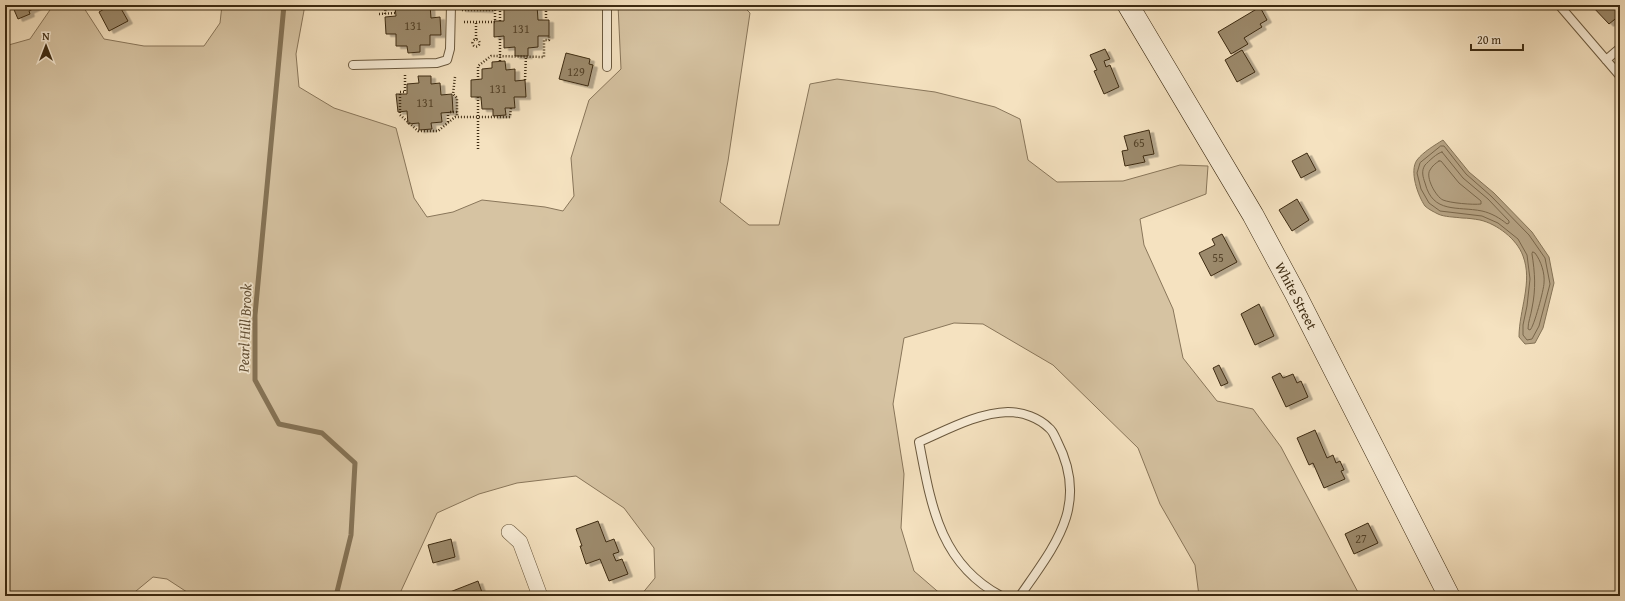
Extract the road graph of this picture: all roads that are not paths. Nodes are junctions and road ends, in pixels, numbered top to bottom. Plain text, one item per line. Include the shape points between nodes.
1 (451, 5) edge
2 (607, 5) edge
3 (1128, 5) edge
4 (1559, 5) edge
5 (1620, 48) edge
6 (1606, 60) junction
7 (353, 65) dead end
8 (607, 67) dead end
9 (1620, 76) edge
10 (509, 532) dead end
11 (540, 596) edge
12 (1001, 596) edge
13 (1020, 596) edge
14 (1449, 596) edge

1 - 7 lane via 450,49 447,60 437,63
2 - 8 lane
3 - 14 street, White Street via 1253,216 1295,293
4 - 6 lane
5 - 6 lane
6 - 9 lane
10 - 11 street via 520,542
12 - 13 lane via 968,573 948,547 935,518 918,442 988,414 1009,412 1033,416 1050,429 1063,453 1071,488 1069,511 1061,532

